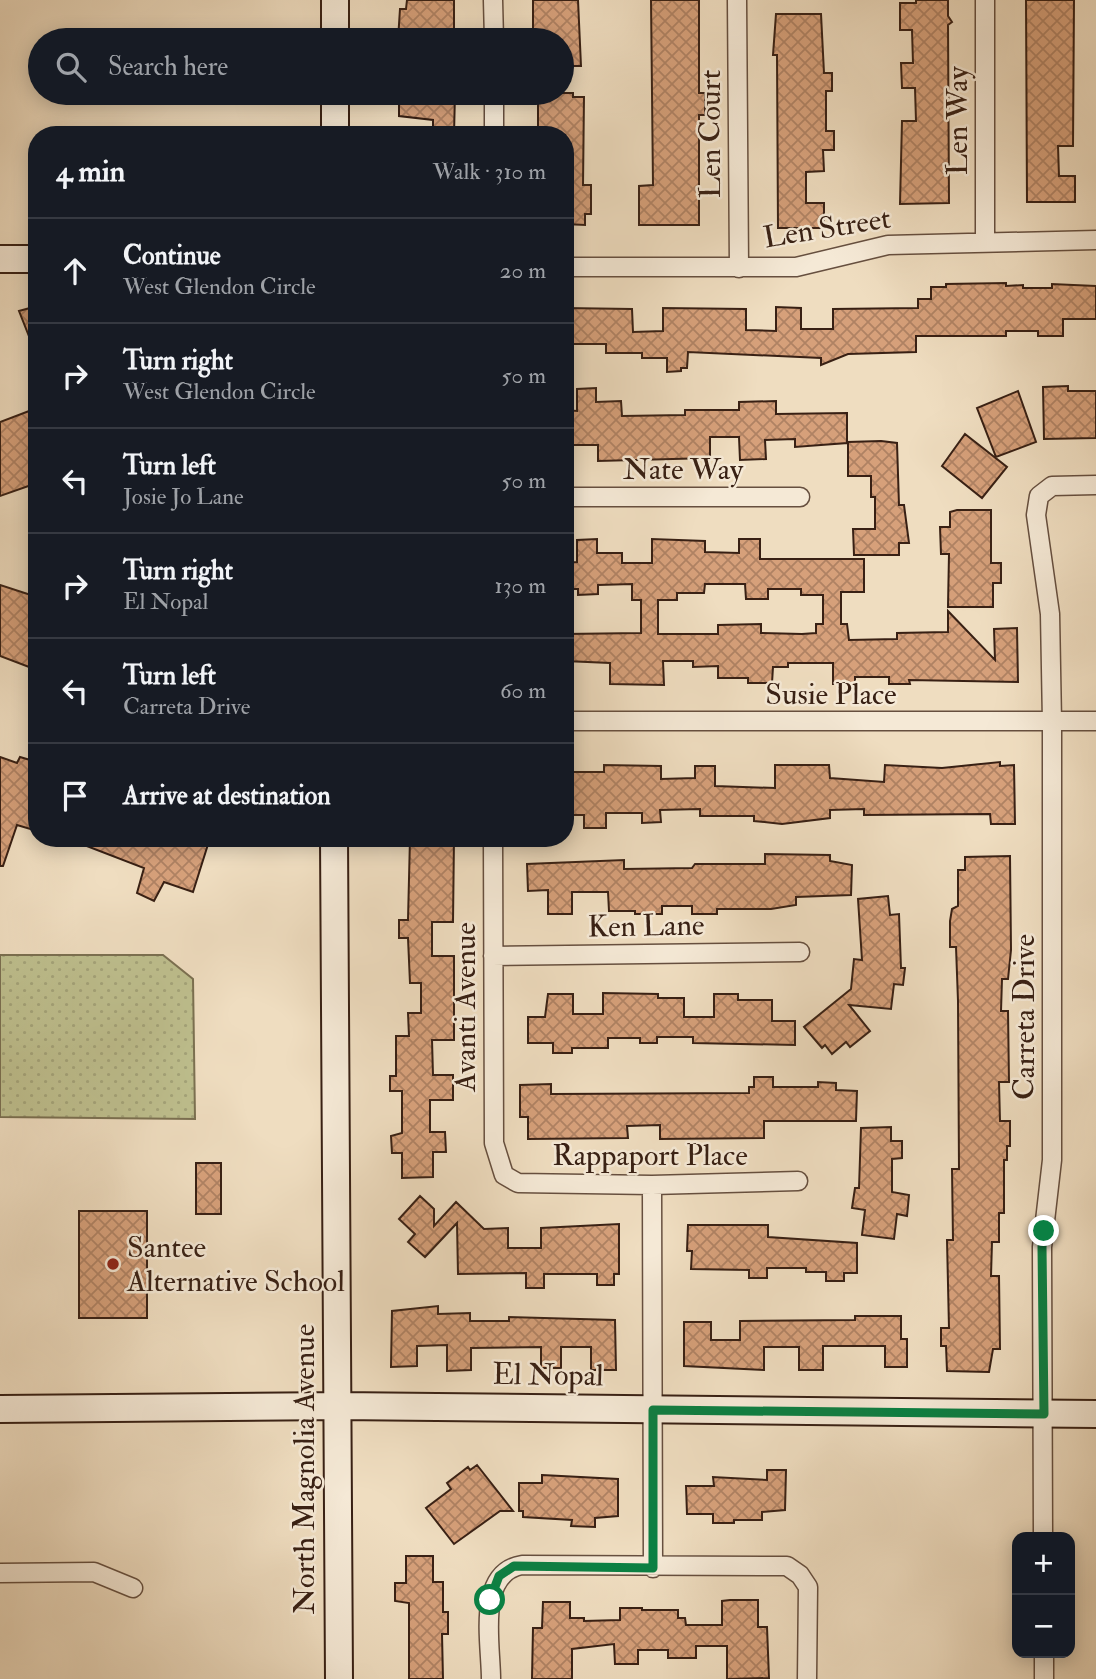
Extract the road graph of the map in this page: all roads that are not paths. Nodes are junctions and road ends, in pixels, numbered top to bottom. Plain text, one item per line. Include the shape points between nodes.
1 (335, 0) edge
2 (494, 0) edge
3 (737, 0) edge
4 (985, 0) edge
5 (335, 28) edge
6 (494, 28) edge
7 (335, 105) edge
8 (494, 105) edge
9 (335, 126) edge
10 (494, 126) edge
11 (1096, 240) edge
12 (985, 242) junction
13 (0, 259) edge
14 (28, 259) edge
15 (574, 267) edge
16 (739, 268) junction
17 (1096, 485) edge
18 (574, 497) edge
19 (800, 497) dead end
20 (574, 721) edge
21 (1096, 721) edge
22 (1052, 722) junction
23 (334, 847) edge
24 (494, 847) edge
25 (800, 952) dead end
26 (493, 956) junction
27 (504, 1175) joint
28 (798, 1181) dead end
29 (652, 1185) junction
30 (339, 1406) junction
31 (0, 1409) edge
32 (653, 1410) junction
33 (1044, 1414) junction
34 (1096, 1414) edge
35 (1043, 1532) edge
36 (653, 1568) junction
37 (0, 1573) edge
38 (133, 1588) dead end
39 (1044, 1658) edge
40 (339, 1679) edge
41 (491, 1679) edge
42 (807, 1679) edge
43 (1044, 1679) edge

1 - 5 main road
2 - 6 street
3 - 16 street, Len Court
4 - 12 street, Len Way
7 - 9 main road
8 - 10 street
11 - 12 street, Len Street
12 - 16 street, Len Street via 888,245 796,267
13 - 14 main road
15 - 16 street, Len Street
17 - 22 street, Carreta Drive via 1052,486 1038,496 1036,515 1050,614
18 - 19 street, Nate Way
20 - 22 street, Susie Place
21 - 22 street, Susie Place
22 - 33 street, Carreta Drive via 1052,1160 1042,1247
23 - 30 main road, North Magnolia Avenue
24 - 26 street, Avanti Avenue
25 - 26 street, Ken Lane
26 - 27 street, Avanti Avenue via 494,1143
27 - 29 street, Rappaport Place via 518,1183
28 - 29 street, Rappaport Place
29 - 32 street
30 - 31 main road, El Nopal
30 - 32 main road, El Nopal
30 - 40 main road, North Magnolia Avenue
32 - 33 main road, El Nopal
32 - 36 street
33 - 34 main road, El Nopal
33 - 35 street, Carreta Drive
36 - 41 street via 522,1565 506,1570 491,1592
36 - 42 street via 778,1565 795,1571 808,1587
37 - 38 street via 94,1572
39 - 43 street

